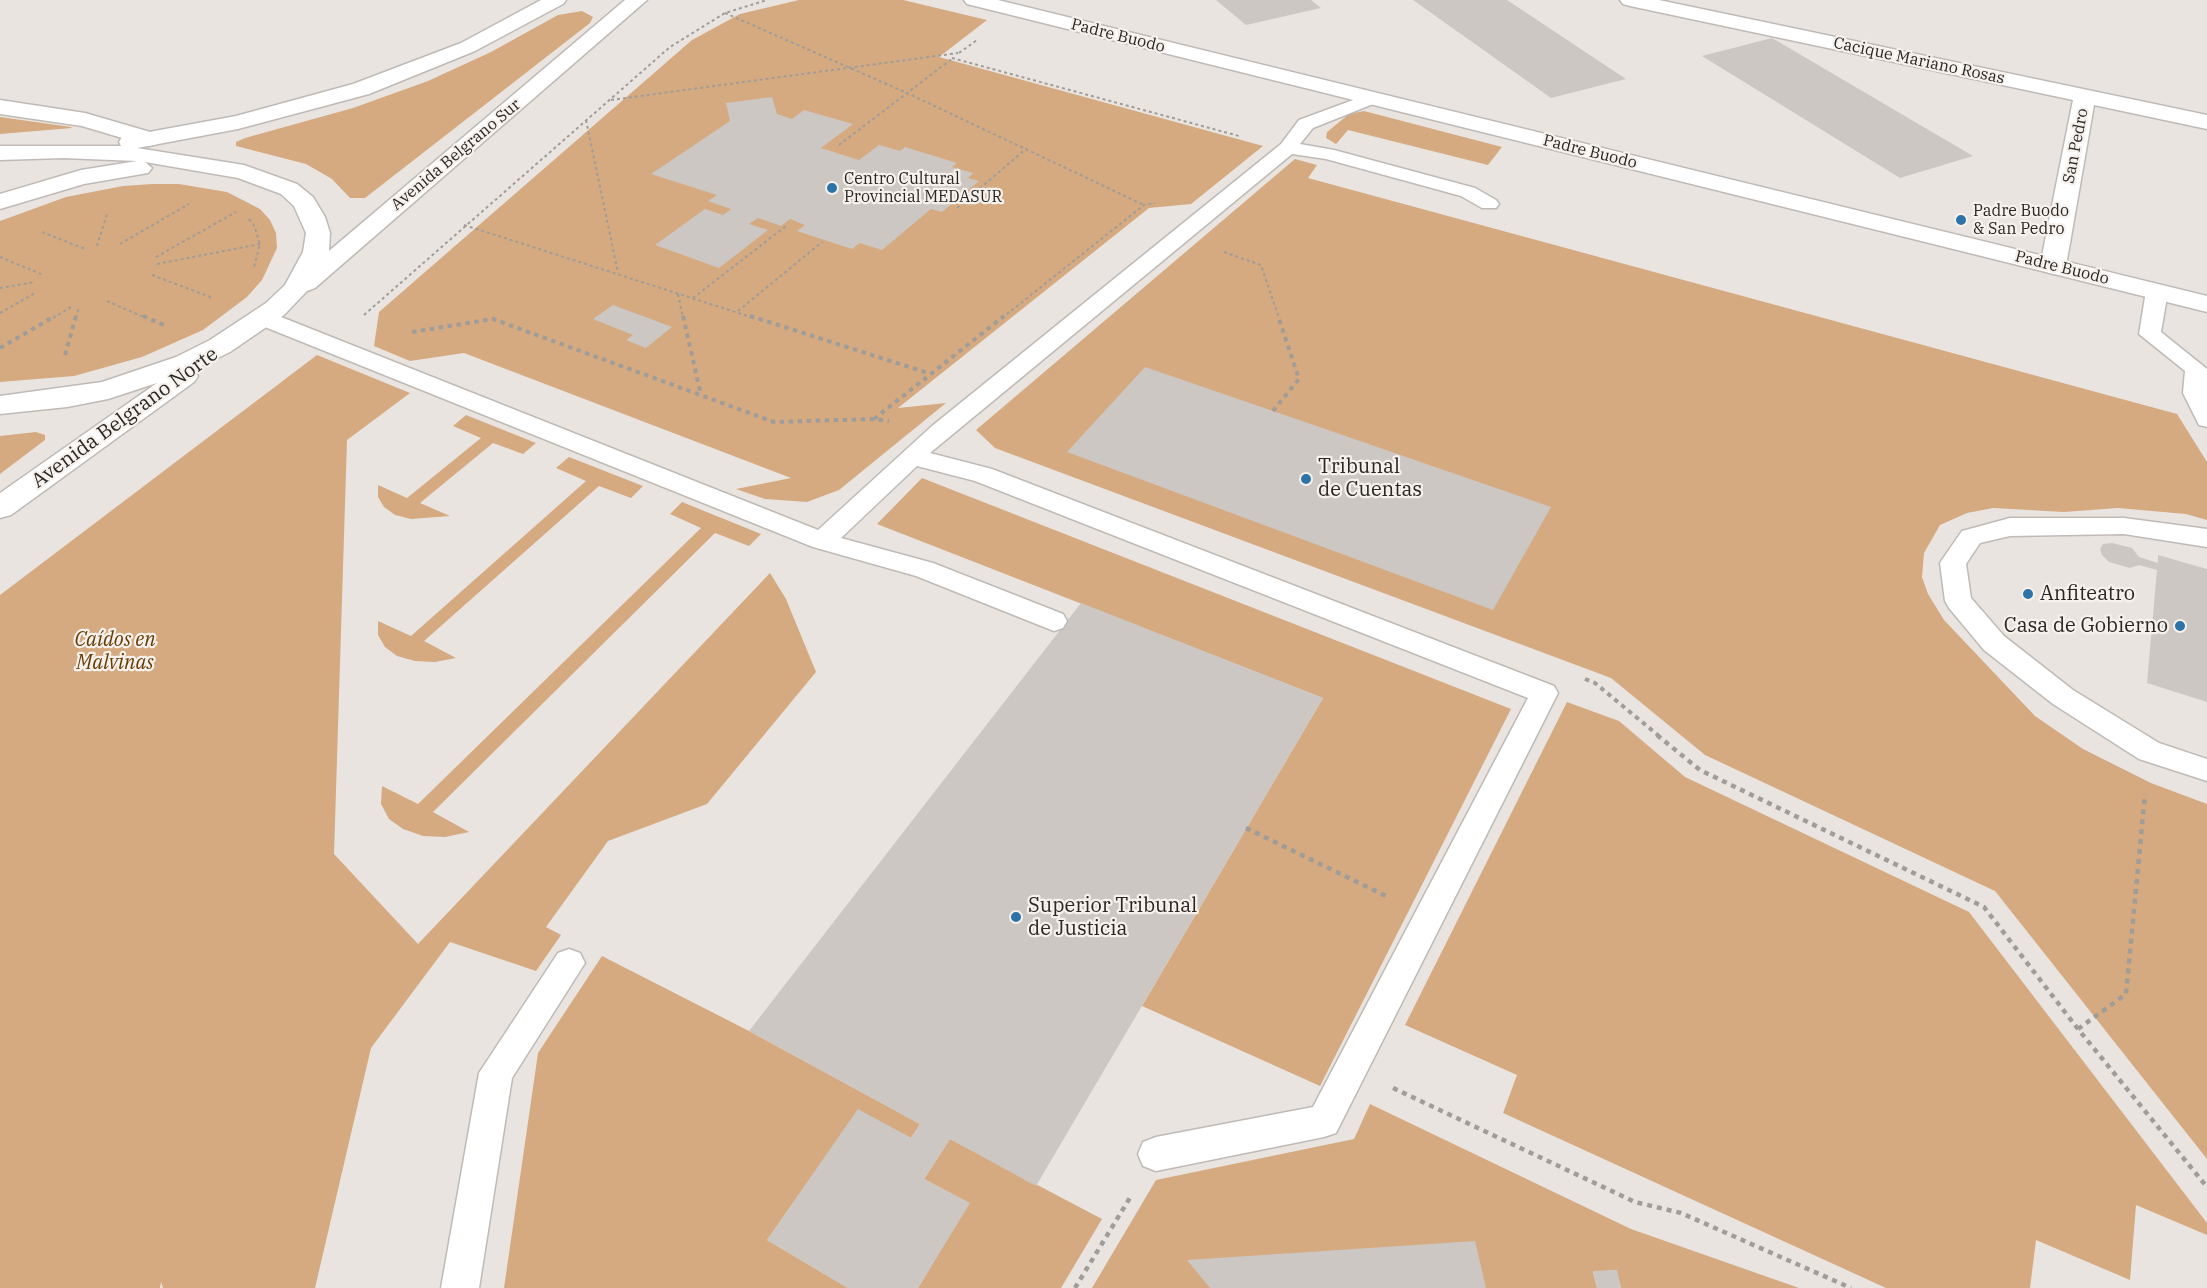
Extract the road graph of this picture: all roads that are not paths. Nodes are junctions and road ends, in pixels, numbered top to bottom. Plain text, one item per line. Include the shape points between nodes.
1 (556, 0) edge
2 (637, 0) edge
3 (974, 0) edge
4 (1630, 0) edge
5 (1688, 6) edge
6 (2085, 96) junction
7 (1372, 98) junction
8 (0, 107) edge
9 (2207, 122) edge
10 (145, 147) junction
11 (1288, 148) junction
12 (0, 153) edge
13 (217, 167) junction
14 (46, 186) junction
15 (0, 202) edge
16 (1489, 204) dead end
17 (2053, 266) junction
18 (2157, 291) junction
19 (2207, 303) edge
20 (262, 319) junction
21 (0, 405) edge
22 (2207, 420) edge
23 (914, 457) junction
24 (0, 508) edge
25 (2207, 538) edge
26 (822, 541) junction
27 (1054, 621) dead end
28 (2207, 770) edge
29 (569, 963) dead end
30 (1156, 1154) road end
31 (460, 1288) edge

1 - 10 main road via 496,34 361,89
2 - 20 main road, Avenida Belgrano Sur
3 - 7 main road, Padre Buodo
4 - 5 main road, Cacique Mariano Rosas
5 - 6 main road, Cacique Mariano Rosas
6 - 9 main road, Cacique Mariano Rosas
6 - 17 main road, San Pedro
7 - 11 lane via 1306,124
7 - 17 main road, Padre Buodo
8 - 10 main road via 85,120
10 - 12 main road
10 - 13 main road
10 - 14 main road
11 - 16 lane via 1327,154 1468,192
11 - 23 lane via 940,431
13 - 14 main road via 129,169
13 - 20 main road via 268,179 289,189 314,217 318,233 316,252 308,270 294,290
14 - 15 main road
17 - 18 main road, Padre Buodo
18 - 19 main road, Padre Buodo
18 - 22 lane via 2150,334 2196,369 2194,393
20 - 21 main road via 186,363 138,381 67,398
20 - 24 main road, Avenida Belgrano Norte
20 - 26 lane
23 - 26 lane
23 - 30 lane via 982,475 1544,693 1324,1121
25 - 28 lane via 2124,526 2010,527 1971,537 1953,563 1958,601 1994,643 2063,697 2149,751
26 - 27 lane via 924,569
29 - 31 lane via 496,1073

